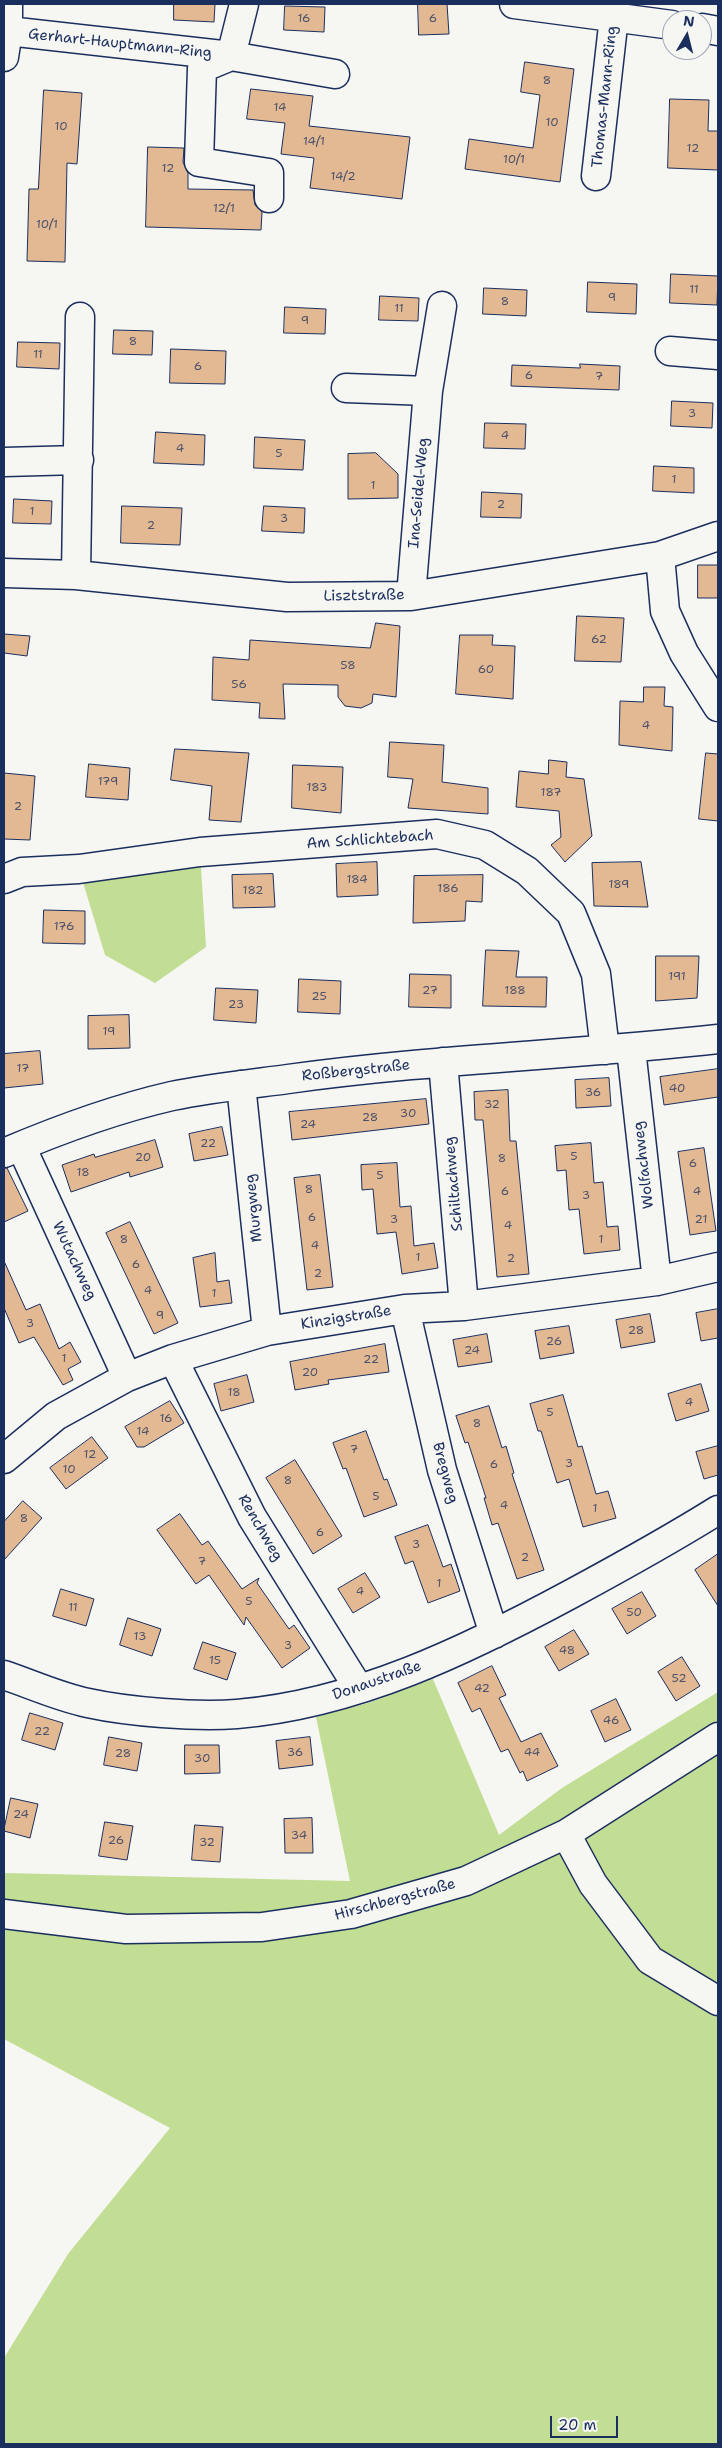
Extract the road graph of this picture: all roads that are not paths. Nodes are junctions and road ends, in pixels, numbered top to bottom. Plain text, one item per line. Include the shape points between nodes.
1 (8, 4) edge
2 (244, 4) edge
3 (514, 4) edge
4 (614, 17) junction
5 (662, 24) edge
6 (5, 40) edge
7 (231, 56) junction
8 (335, 74) dead end
9 (596, 176) dead end
10 (269, 198) dead end
11 (442, 306) dead end
12 (80, 317) dead end
13 (670, 350) dead end
14 (718, 355) edge
15 (346, 388) dead end
16 (428, 391) junction
17 (79, 460) junction
18 (4, 462) edge
19 (718, 536) edge
20 (660, 556) junction
21 (4, 573) edge
22 (76, 575) junction
23 (410, 596) junction
24 (718, 707) edge
25 (4, 879) edge
26 (718, 1039) edge
27 (618, 1049) junction
28 (443, 1062) junction
29 (241, 1085) junction
30 (12, 1149) edge
31 (718, 1267) edge
32 (657, 1281) junction
33 (464, 1306) junction
34 (406, 1309) junction
35 (267, 1331) junction
36 (173, 1359) junction
37 (127, 1377) junction
38 (4, 1459) edge
39 (718, 1510) edge
40 (494, 1634) junction
41 (4, 1675) edge
42 (359, 1689) junction
43 (718, 1737) edge
44 (566, 1834) junction
45 (4, 1914) edge
46 (718, 2000) edge

1 - 6 street, Gerhart-Hauptmann-Ring
2 - 7 street, Gerhart-Hauptmann-Ring
3 - 4 street, Thomas-Mann-Ring
4 - 5 street, Thomas-Mann-Ring
4 - 9 street, Thomas-Mann-Ring
6 - 7 street, Gerhart-Hauptmann-Ring
7 - 8 street, Gerhart-Hauptmann-Ring
7 - 10 street, Gerhart-Hauptmann-Ring via 202,68 199,162 269,173
11 - 16 street, Ina-Seidel-Weg
12 - 17 street
13 - 14 street
15 - 16 street
16 - 23 street, Ina-Seidel-Weg
17 - 18 street
17 - 22 street
19 - 20 street, Lisztstraße
20 - 23 street, Lisztstraße
20 - 24 street via 665,611 684,653
21 - 22 street, Lisztstraße
22 - 23 street, Lisztstraße via 287,597
25 - 27 street, Am Schlichtebach via 22,872 79,869 200,852 437,834 485,845 527,871 571,913 596,974
26 - 27 street, Roßbergstraße
27 - 28 street, Roßbergstraße
27 - 32 street, Wolfachweg
28 - 29 street, Roßbergstraße
28 - 33 street, Schiltachweg
29 - 30 street, Roßbergstraße via 172,1096 117,1111
29 - 35 street, Murgweg
30 - 37 street, Wutachweg
31 - 32 street, Kinzigstraße
32 - 33 street, Kinzigstraße
33 - 34 street, Kinzigstraße
34 - 35 street, Kinzigstraße
34 - 40 street, Bregweg via 442,1470
35 - 36 street, Kinzigstraße
36 - 37 street, Kinzigstraße
36 - 42 street, Renchweg via 252,1517
37 - 38 street, Kinzigstraße via 56,1416
39 - 40 street, Donaustraße via 665,1543
40 - 42 street, Donaustraße
41 - 42 street, Donaustraße via 87,1703 159,1712 236,1714 300,1705
43 - 44 street, Hirschbergstraße
44 - 45 street, Hirschbergstraße via 466,1882 350,1914 272,1926 126,1929
44 - 46 street via 593,1884 650,1960

